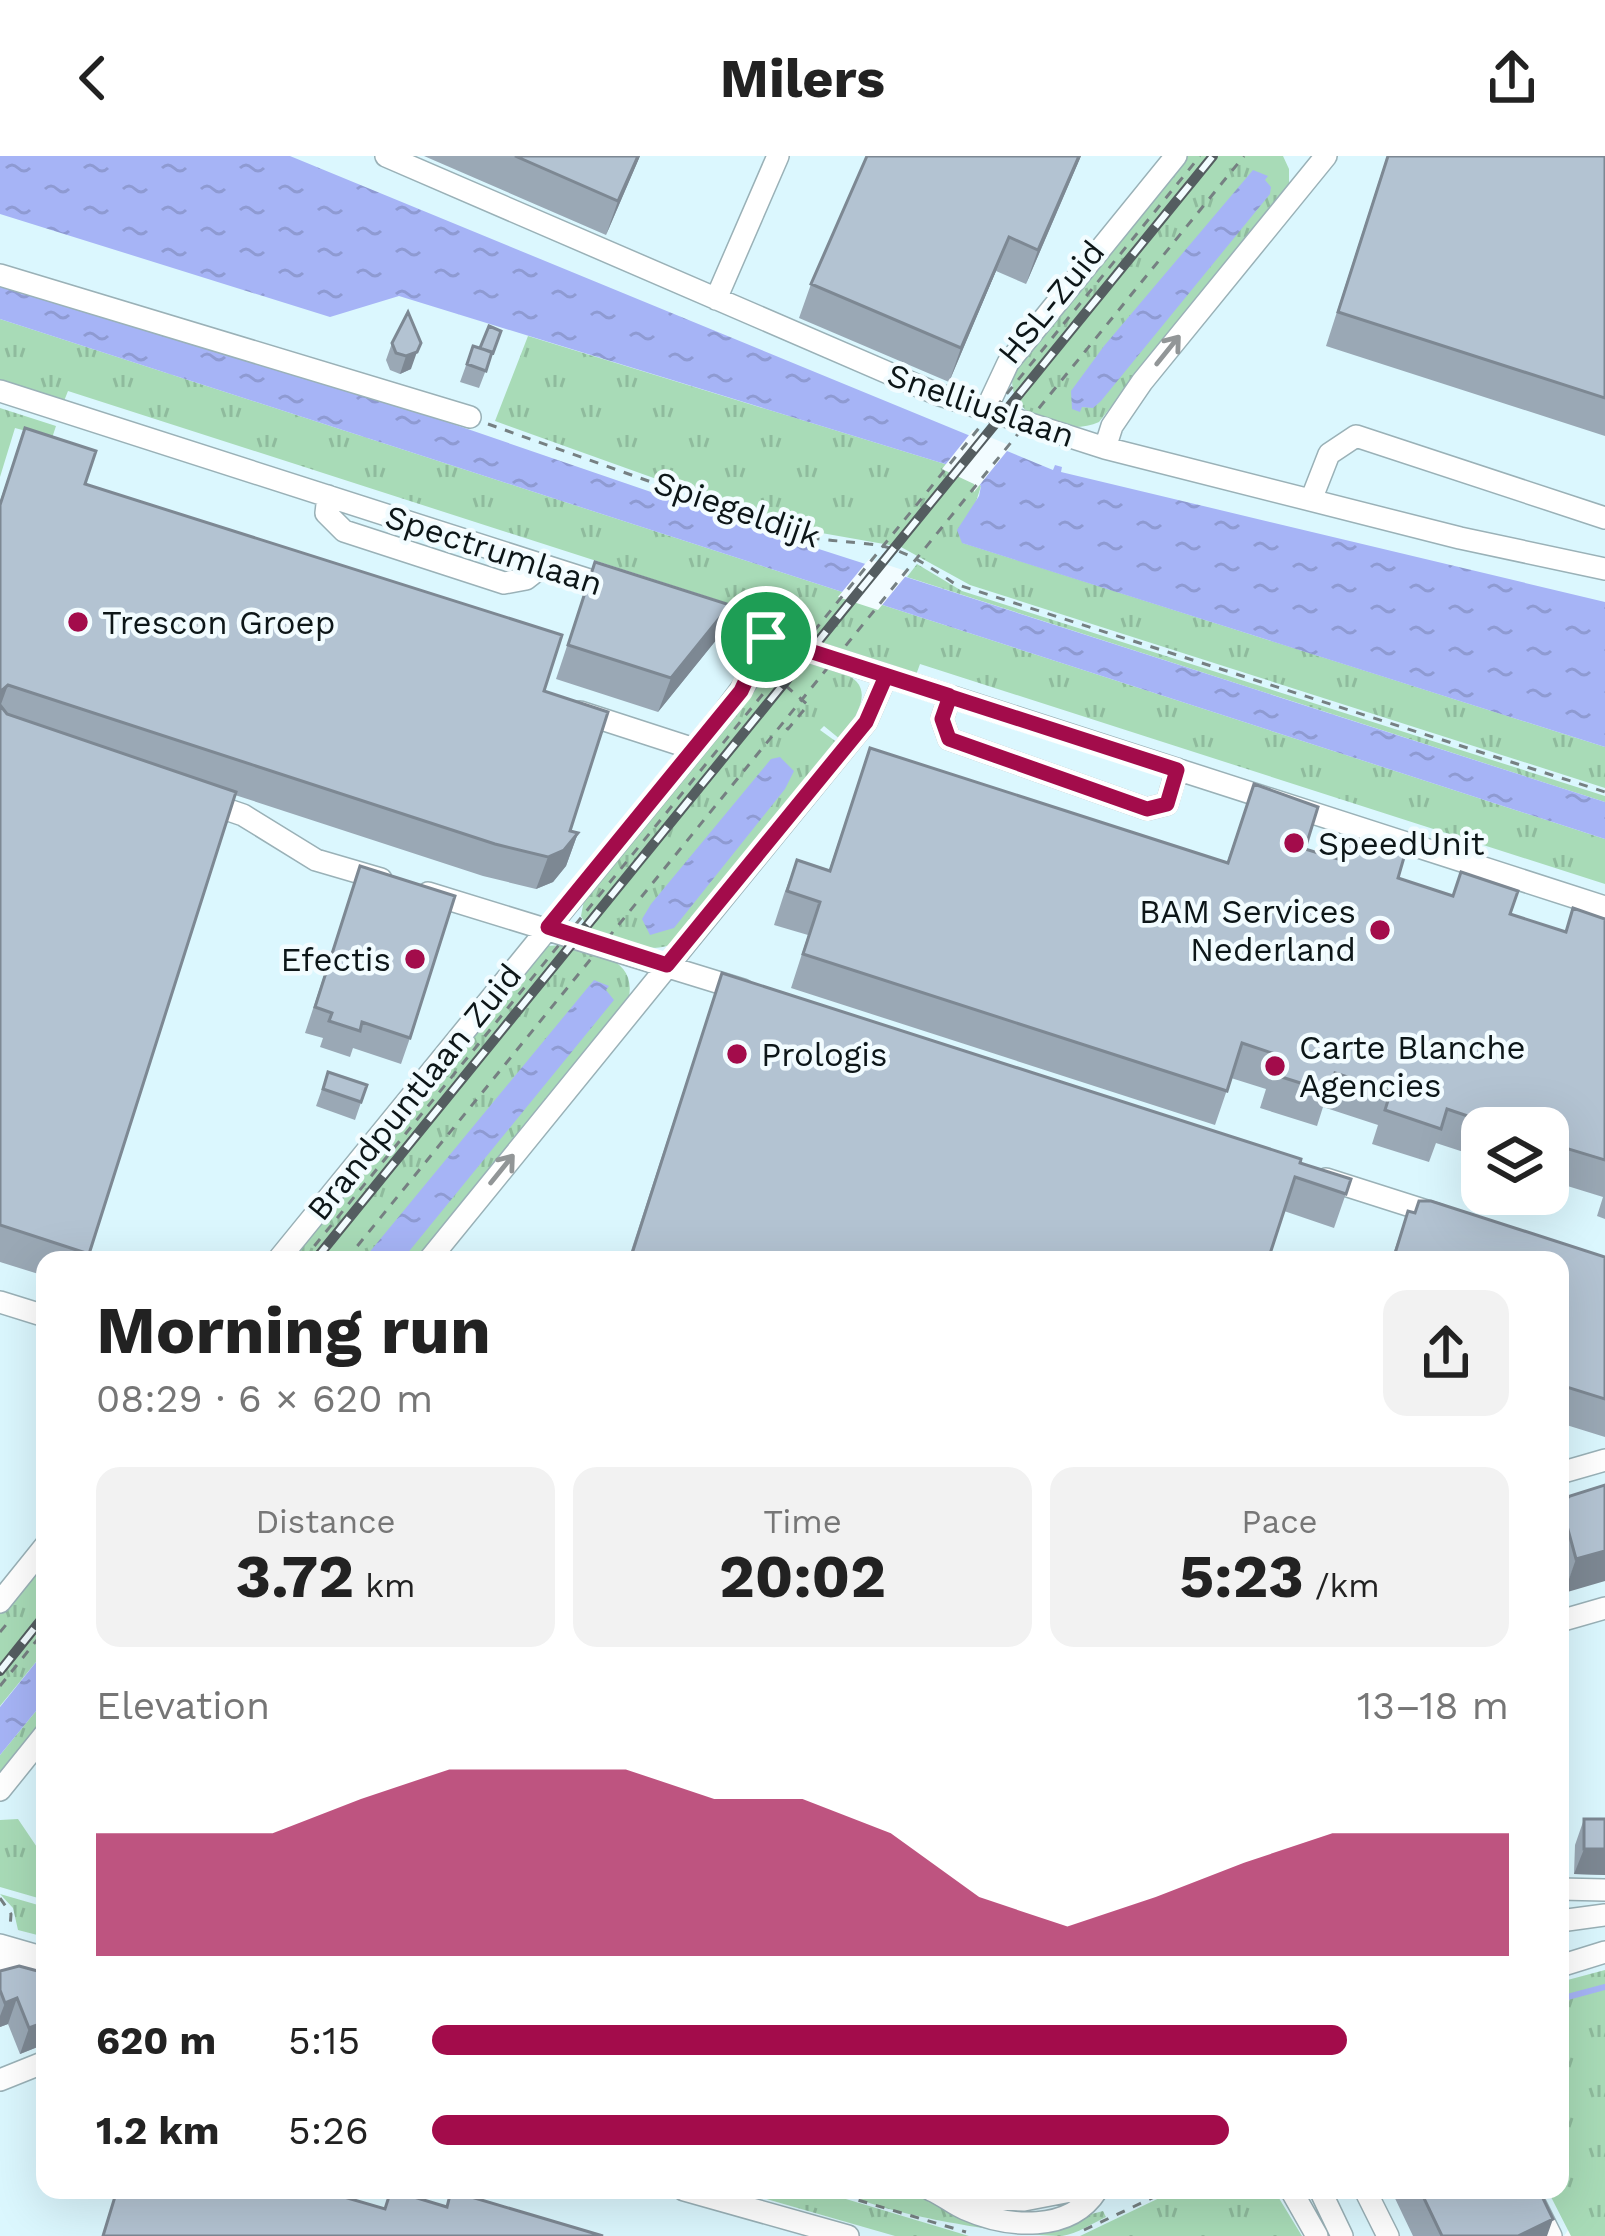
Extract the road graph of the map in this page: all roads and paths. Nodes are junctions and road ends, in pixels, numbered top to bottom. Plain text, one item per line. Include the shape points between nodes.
1 (386, 156) edge
2 (778, 156) edge
3 (1176, 156) edge
4 (1200, 156) edge
5 (1244, 156) edge
6 (1323, 157) edge
7 (0, 275) edge
8 (716, 299) junction
9 (0, 391) edge
10 (986, 410) junction
11 (470, 417) joint
12 (1105, 448) junction
13 (1311, 500) junction
14 (1605, 518) edge
15 (1605, 569) edge
16 (632, 594) edge
17 (677, 608) edge
18 (766, 637) junction
19 (767, 671) dead end
20 (886, 676) junction
21 (950, 696) junction
22 (573, 710) edge
23 (782, 724) junction
24 (694, 749) junction
25 (1177, 770) junction
26 (1605, 792) edge
27 (176, 793) edge
28 (1605, 908) edge
29 (548, 927) junction
30 (667, 965) junction
31 (757, 994) edge
32 (1315, 1175) edge
33 (1471, 1226) edge
34 (285, 1251) edge
35 (310, 1251) edge
36 (353, 1251) edge
37 (436, 1251) edge
38 (0, 1302) edge
39 (36, 1313) edge
40 (1605, 1460) edge
41 (1569, 1470) edge
42 (36, 1557) edge
43 (0, 1602) edge
44 (1605, 1608) edge
45 (1569, 1618) edge
46 (36, 1641) edge
47 (0, 1686) edge
48 (36, 1746) edge
49 (0, 1790) edge
50 (1569, 1889) edge
51 (1605, 1890) edge
52 (0, 1898) edge
53 (1605, 1915) edge
54 (1569, 1920) edge
55 (5, 1938) edge
56 (1605, 1952) edge
57 (36, 1954) edge
58 (0, 1963) edge
59 (1569, 1963) edge
60 (36, 1973) edge
61 (36, 2066) edge
62 (0, 2080) edge
63 (716, 2199) edge
64 (854, 2199) edge
65 (950, 2199) edge
66 (1091, 2199) edge
67 (1150, 2199) edge
68 (1296, 2199) edge
69 (1324, 2199) edge
70 (1370, 2199) edge
71 (1532, 2199) edge
72 (968, 2233) dead end
73 (848, 2236) edge
74 (1071, 2236) edge
75 (1317, 2236) edge
76 (1342, 2236) edge
77 (1388, 2236) edge
78 (1551, 2236) edge

1 - 8 street, Snelliuslaan
2 - 8 street
3 - 10 street via 1008,362
4 - 35 path, HSL-Zuid, bridge
5 - 23 path, HSL-Zuid, bridge
12 -> 6 street via 1142,382
7 - 11 street
8 - 10 street, Snelliuslaan
9 - 16 street, Spectrumlaan
10 - 12 street, Snelliuslaan
11 - 26 path, Spiegeldijk via 803,536 899,552 955,584
12 - 13 street, Snelliuslaan
13 - 14 street via 1329,454 1355,436
13 - 15 street, Snelliuslaan
17 - 18 street
18 - 20 street
18 - 24 street, Brandpuntlaan Zuid via 748,680
19 - 23 path, bridge via 808,705 788,729
20 - 21 street
20 - 30 street via 852,756
21 - 25 street
21 - 25 street via 942,719 949,739 1147,809 1167,804
22 - 24 street
23 - 36 path, HSL-Zuid, bridge
24 - 29 street, Brandpuntlaan Zuid
25 - 28 street
27 - 29 street via 243,815 316,860
29 - 30 street
29 - 34 street, Brandpuntlaan Zuid
30 - 31 street
37 -> 30 street
32 - 33 street
38 - 39 street
40 - 41 street
42 - 43 street
44 - 45 street
46 - 47 path
48 - 49 street
50 - 51 street
52 - 55 path via 11,1914
53 - 54 street
55 - 57 street
56 - 59 street
58 - 60 street
61 - 62 street
63 - 73 street
64 - 72 path
65 - 66 street via 976,2212 1047,2223
67 - 74 path
68 - 75 street
69 - 76 street
70 - 77 street
71 - 78 street

